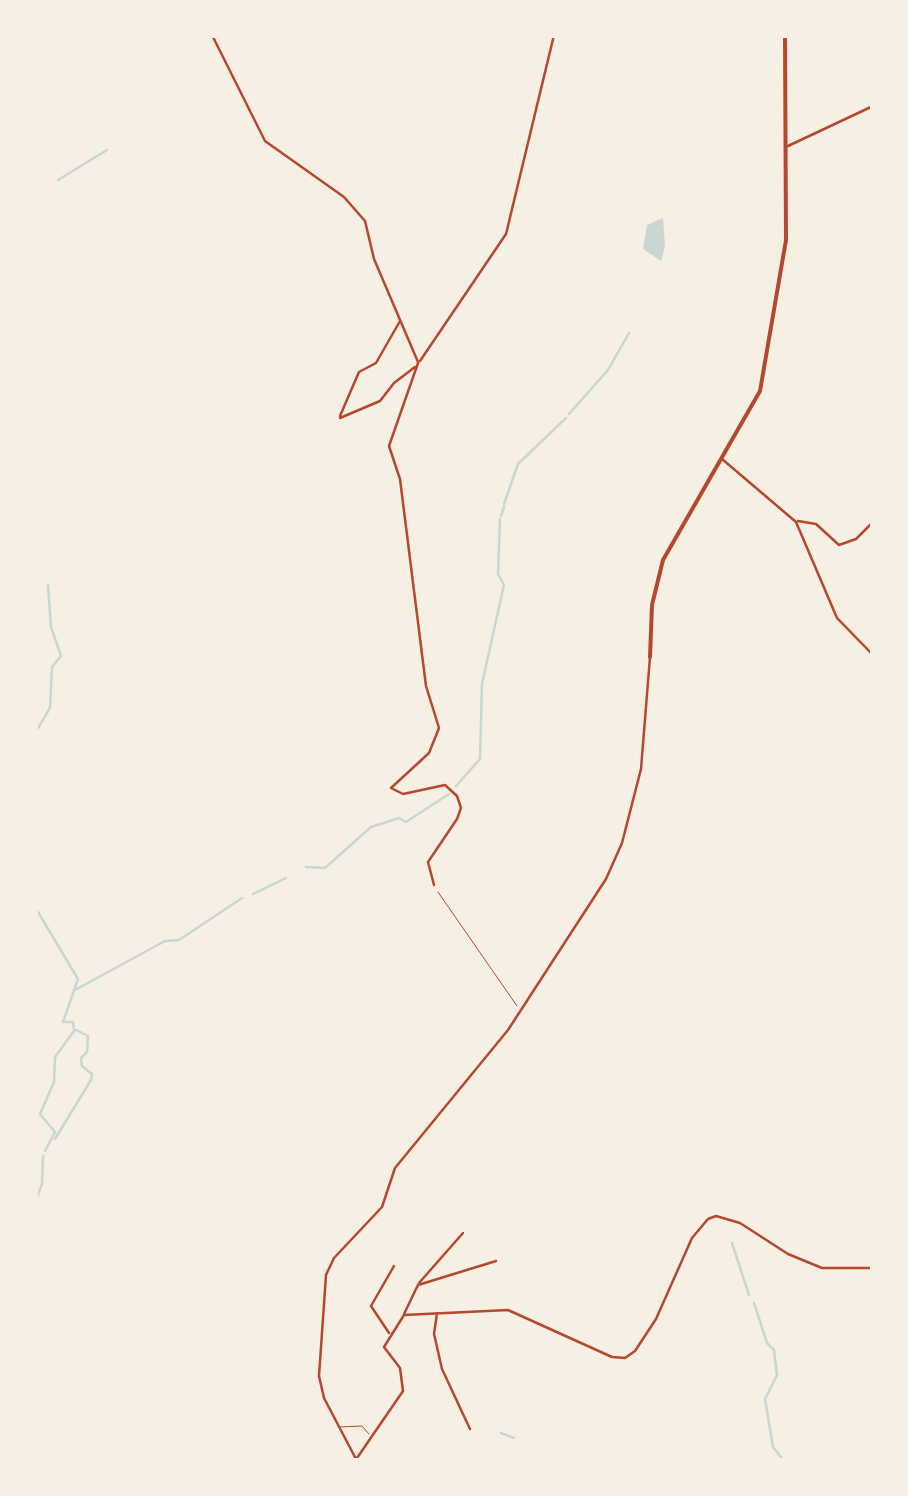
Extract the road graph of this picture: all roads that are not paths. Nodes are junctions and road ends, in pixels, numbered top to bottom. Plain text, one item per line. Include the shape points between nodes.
1 (212, 35) edge
2 (554, 35) edge
3 (785, 35) edge
4 (873, 106) edge
5 (788, 146) junction
6 (400, 320) junction
7 (418, 363) junction
8 (721, 458) junction
9 (796, 522) junction
10 (873, 522) edge
11 (873, 655) edge
12 (650, 657) joint
13 (434, 884) road end
14 (463, 1233) dead end
15 (496, 1261) dead end
16 (394, 1266) dead end
17 (873, 1268) edge
18 (418, 1284) junction
19 (438, 1312) junction
20 (404, 1315) junction
21 (390, 1334) junction
22 (340, 1426) junction
23 (470, 1430) dead end
24 (371, 1436) junction
25 (356, 1460) edge

1 - 6 street via 265,142 358,211
2 - 7 street via 506,234
3 - 5 street
4 - 5 street
5 - 8 street via 786,240 760,391
6 - 7 street
6 - 7 street via 376,363 359,372 340,418 380,401
7 - 13 street via 389,446 400,480 426,686 439,728 429,752 391,788 403,794 444,785 458,796 461,808 428,862
8 - 9 street
8 - 12 street via 663,560
9 - 10 street via 816,524 839,545 856,540
9 - 11 street via 836,618
12 - 22 street via 642,768 617,856 502,1039 394,1168 379,1210 330,1265 321,1302 319,1376
14 - 18 street
15 - 18 street
16 - 21 street via 371,1306
17 - 19 street via 822,1268 740,1222 712,1217 684,1250 663,1305 635,1351 616,1358 516,1312
18 - 20 street
19 - 20 street
19 - 23 street via 434,1334 442,1369
20 - 21 street
21 - 24 street via 384,1347 400,1368 403,1391
22 - 24 lane via 362,1426
22 - 25 street
24 - 25 street

